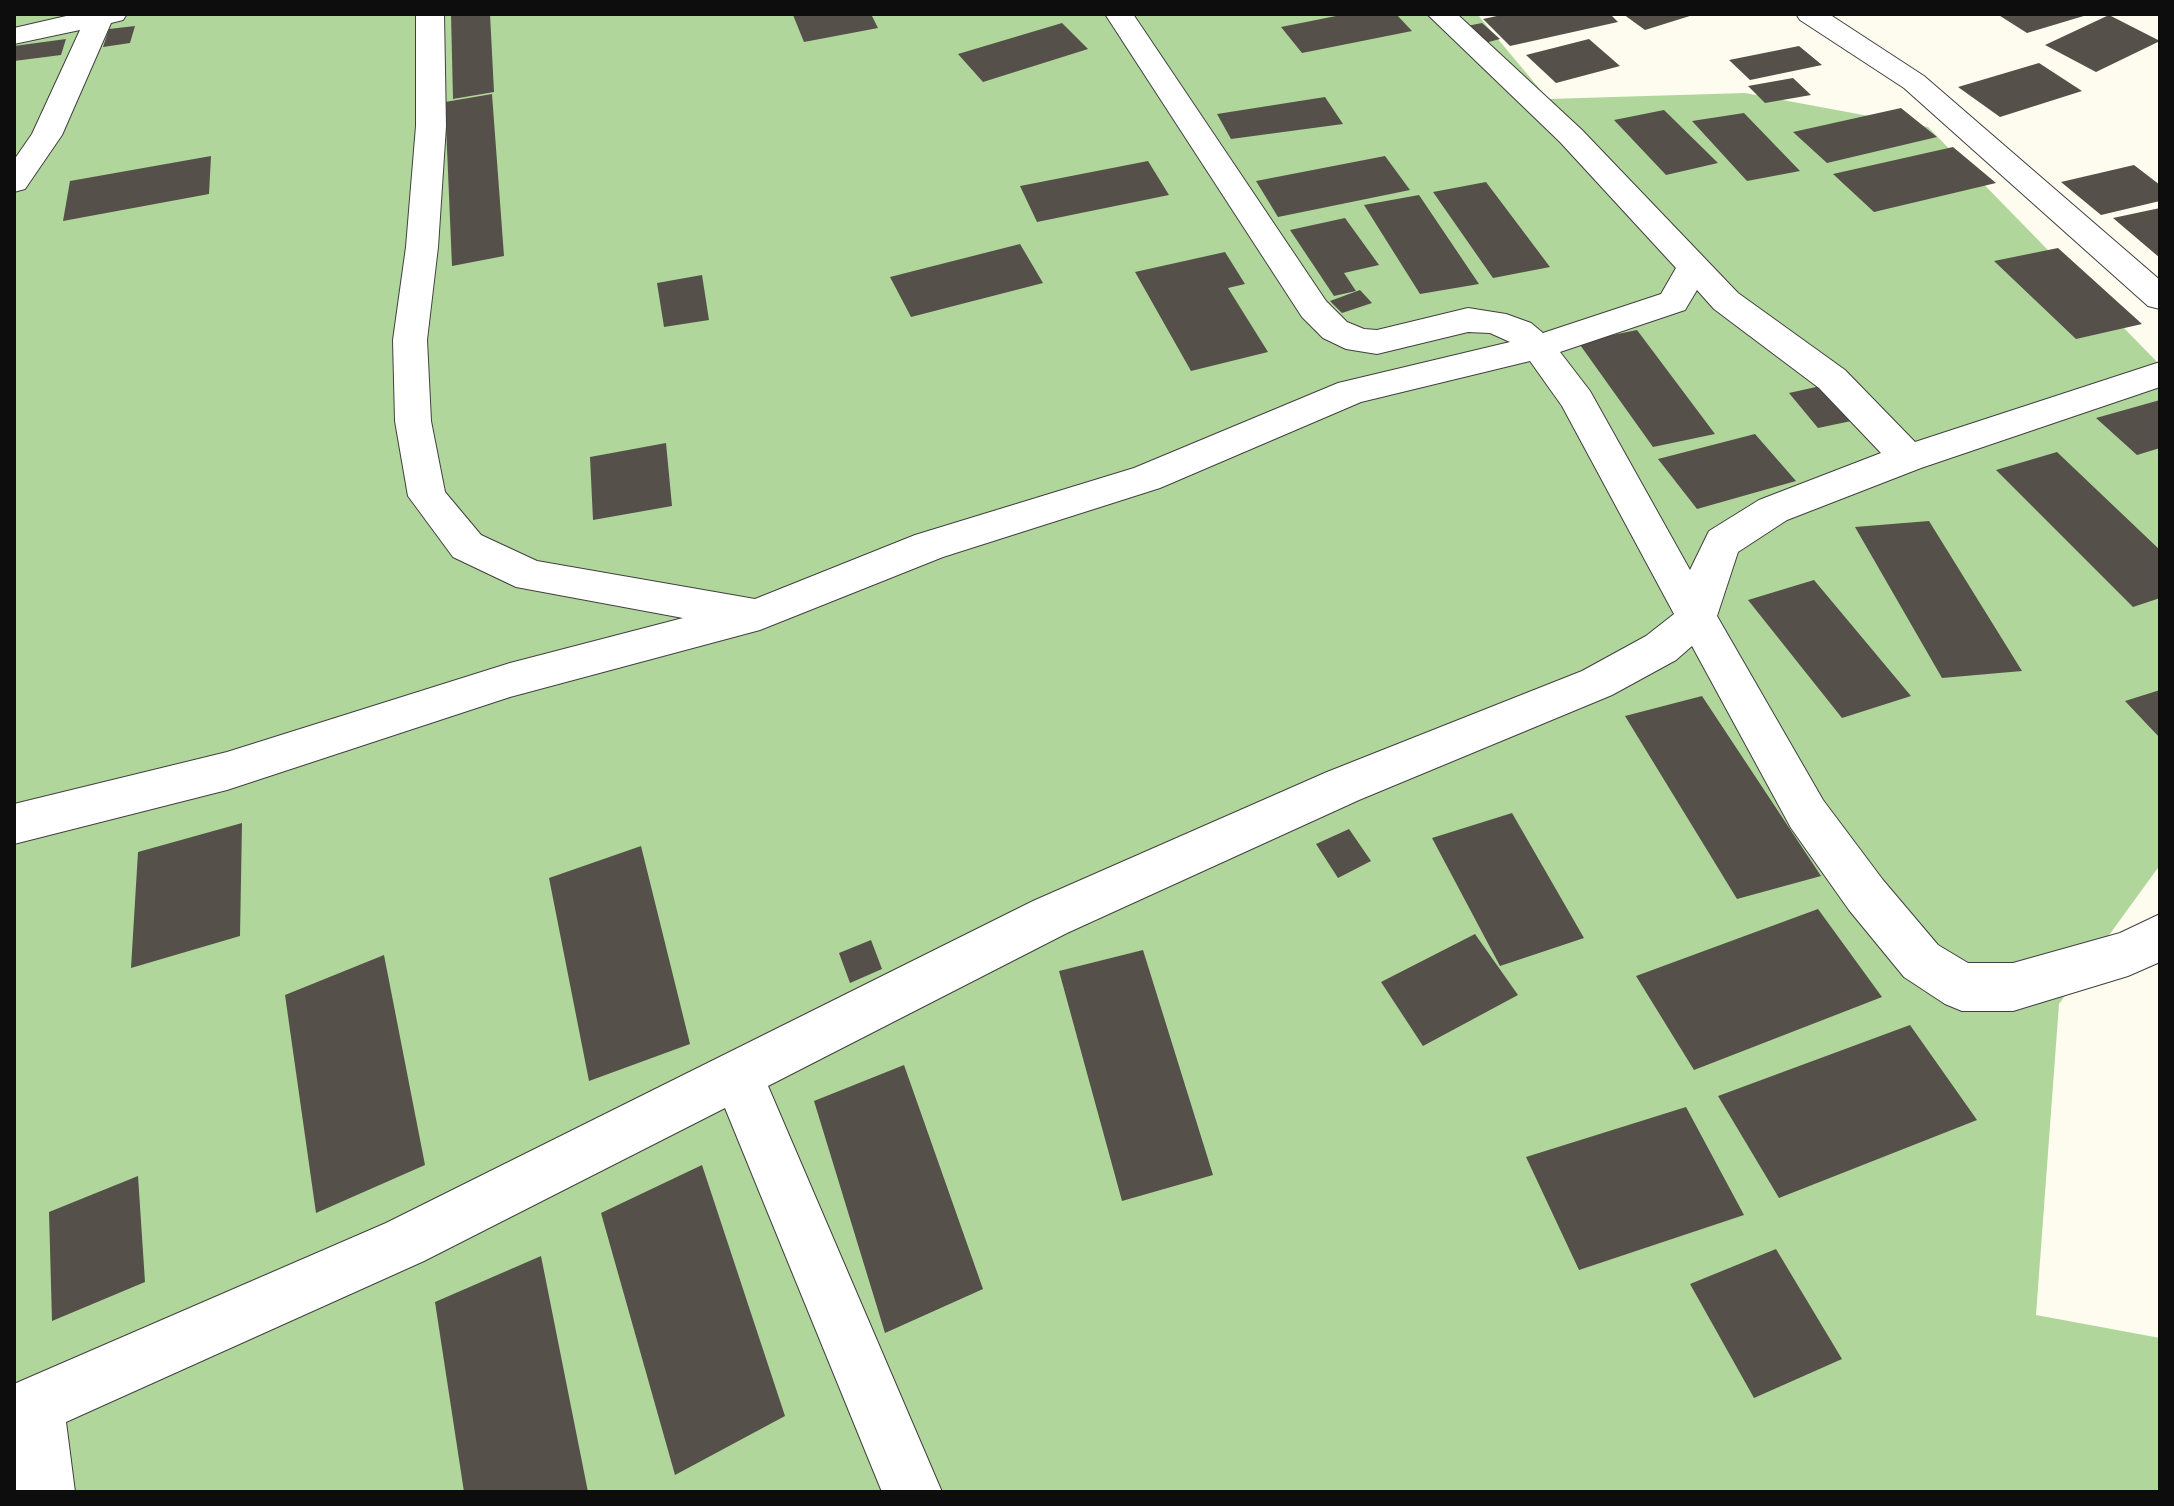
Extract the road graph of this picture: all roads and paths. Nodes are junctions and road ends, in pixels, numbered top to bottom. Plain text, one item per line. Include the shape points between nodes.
1 (430, 14) edge
2 (1119, 14) edge
3 (1441, 14) edge
4 (1810, 14) edge
5 (107, 16) edge
6 (14, 36) edge
7 (14, 182) edge
8 (1694, 265) junction
9 (2160, 298) edge
10 (1538, 347) junction
11 (2160, 374) edge
12 (1908, 458) junction
13 (760, 614) junction
14 (1696, 619) junction
15 (14, 824) edge
16 (2160, 937) edge
17 (737, 1074) junction
18 (24, 1410) edge
19 (45, 1492) edge
20 (912, 1492) edge

1 - 13 street via 431,126 410,340 413,421 427,496 467,546 530,576
2 - 10 street via 1314,309 1335,330 1358,341 1377,342 1468,320 1494,322 1519,331
3 - 8 street via 1571,136
4 - 9 street via 1914,82
5 - 6 street
5 - 7 street via 47,135
8 - 10 street via 1673,302
8 - 12 street via 1726,301 1832,379
10 - 13 street via 1351,392 1147,478 929,546
10 - 14 street via 1577,400
11 - 12 street
12 - 14 street via 1773,510 1723,542
13 - 15 street via 510,680 227,771
14 - 16 street via 1807,814 1921,961 1962,987 2013,987 2128,953
14 - 17 street via 1661,648 1597,683 1343,786 1064,910
17 - 18 street via 405,1242
17 - 20 street
18 - 19 street

